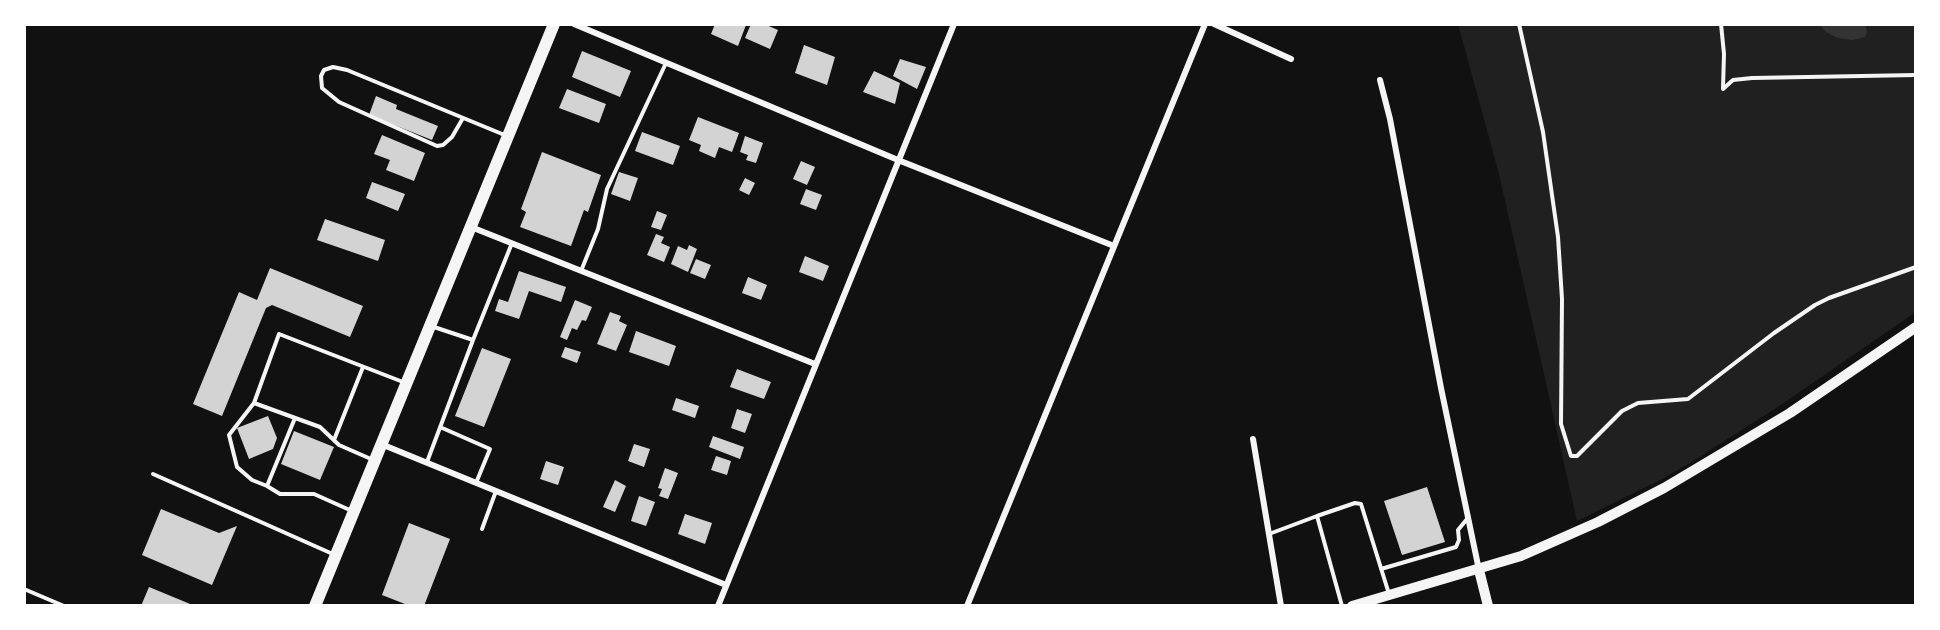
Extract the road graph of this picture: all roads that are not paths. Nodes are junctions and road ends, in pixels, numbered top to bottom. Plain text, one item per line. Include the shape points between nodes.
1 (554, 24) edge
2 (574, 24) edge
3 (954, 24) edge
4 (1205, 24) edge
5 (1214, 24) edge
6 (1519, 24) edge
7 (1721, 24) edge
8 (1291, 59) dead end
9 (666, 63) junction
10 (1916, 75) edge
11 (1380, 80) dead end
12 (463, 118) junction
13 (508, 136) junction
14 (898, 160) junction
15 (471, 227) junction
16 (512, 243) junction
17 (1114, 246) junction
18 (1916, 267) edge
19 (581, 271) junction
20 (430, 326) junction
21 (1916, 327) edge
22 (473, 340) junction
23 (815, 364) junction
24 (363, 367) junction
25 (406, 384) junction
26 (254, 403) junction
27 (295, 418) junction
28 (440, 427) junction
29 (1253, 439) dead end
30 (333, 440) junction
31 (381, 444) junction
32 (375, 461) junction
33 (427, 463) junction
34 (153, 474) dead end
35 (476, 483) junction
36 (267, 486) junction
37 (496, 491) junction
38 (354, 512) junction
39 (1317, 516) junction
40 (1468, 518) junction
41 (482, 529) dead end
42 (1269, 535) junction
43 (336, 556) junction
44 (1381, 569) junction
45 (1479, 570) junction
46 (726, 585) junction
47 (24, 589) edge
48 (1389, 595) junction
49 (64, 606) edge
50 (315, 606) edge
51 (718, 606) edge
52 (967, 606) edge
53 (1281, 606) edge
54 (1342, 606) edge
55 (1353, 606) edge
56 (1488, 606) edge

1 - 13 main road
2 - 9 street
3 - 14 street
4 - 17 street
5 - 8 street
6 - 18 lane via 1543,132 1558,237 1562,299 1560,424 1571,456 1577,456 1622,411 1638,403 1688,399 1815,305
7 - 10 lane via 1723,89 1733,80 1752,78
9 - 14 street
9 - 19 lane via 606,189 598,229
11 - 40 street
12 - 12 lane via 347,70 333,67 321,76 322,88 339,102 437,146 452,137
12 - 13 lane
13 - 15 main road
14 - 17 street
14 - 23 street
15 - 16 street
15 - 20 main road
16 - 19 street
16 - 22 lane
17 - 52 street
19 - 23 street
20 - 22 lane
20 - 25 main road
21 - 45 street via 1790,413 1664,488 1550,545
22 - 28 lane
23 - 46 street
24 - 25 lane
24 - 26 lane via 279,334
24 - 30 lane
25 - 31 main road
26 - 27 lane
26 - 36 lane via 229,435 237,467
27 - 30 lane via 320,427
27 - 36 lane
28 - 33 lane
28 - 35 lane via 490,449
29 - 42 street
30 - 32 lane
31 - 32 main road
31 - 33 street
32 - 38 main road
33 - 35 street
34 - 43 lane
35 - 37 street
36 - 38 lane via 280,494 314,494
37 - 41 lane
37 - 46 street
38 - 43 main road
39 - 42 lane
39 - 44 lane via 1361,504
39 - 54 lane
40 - 44 lane via 1458,530 1456,547
40 - 45 street
42 - 53 street
43 - 50 main road
44 - 48 lane
45 - 48 street
45 - 56 street
46 - 51 street
47 - 49 lane
48 - 55 street

